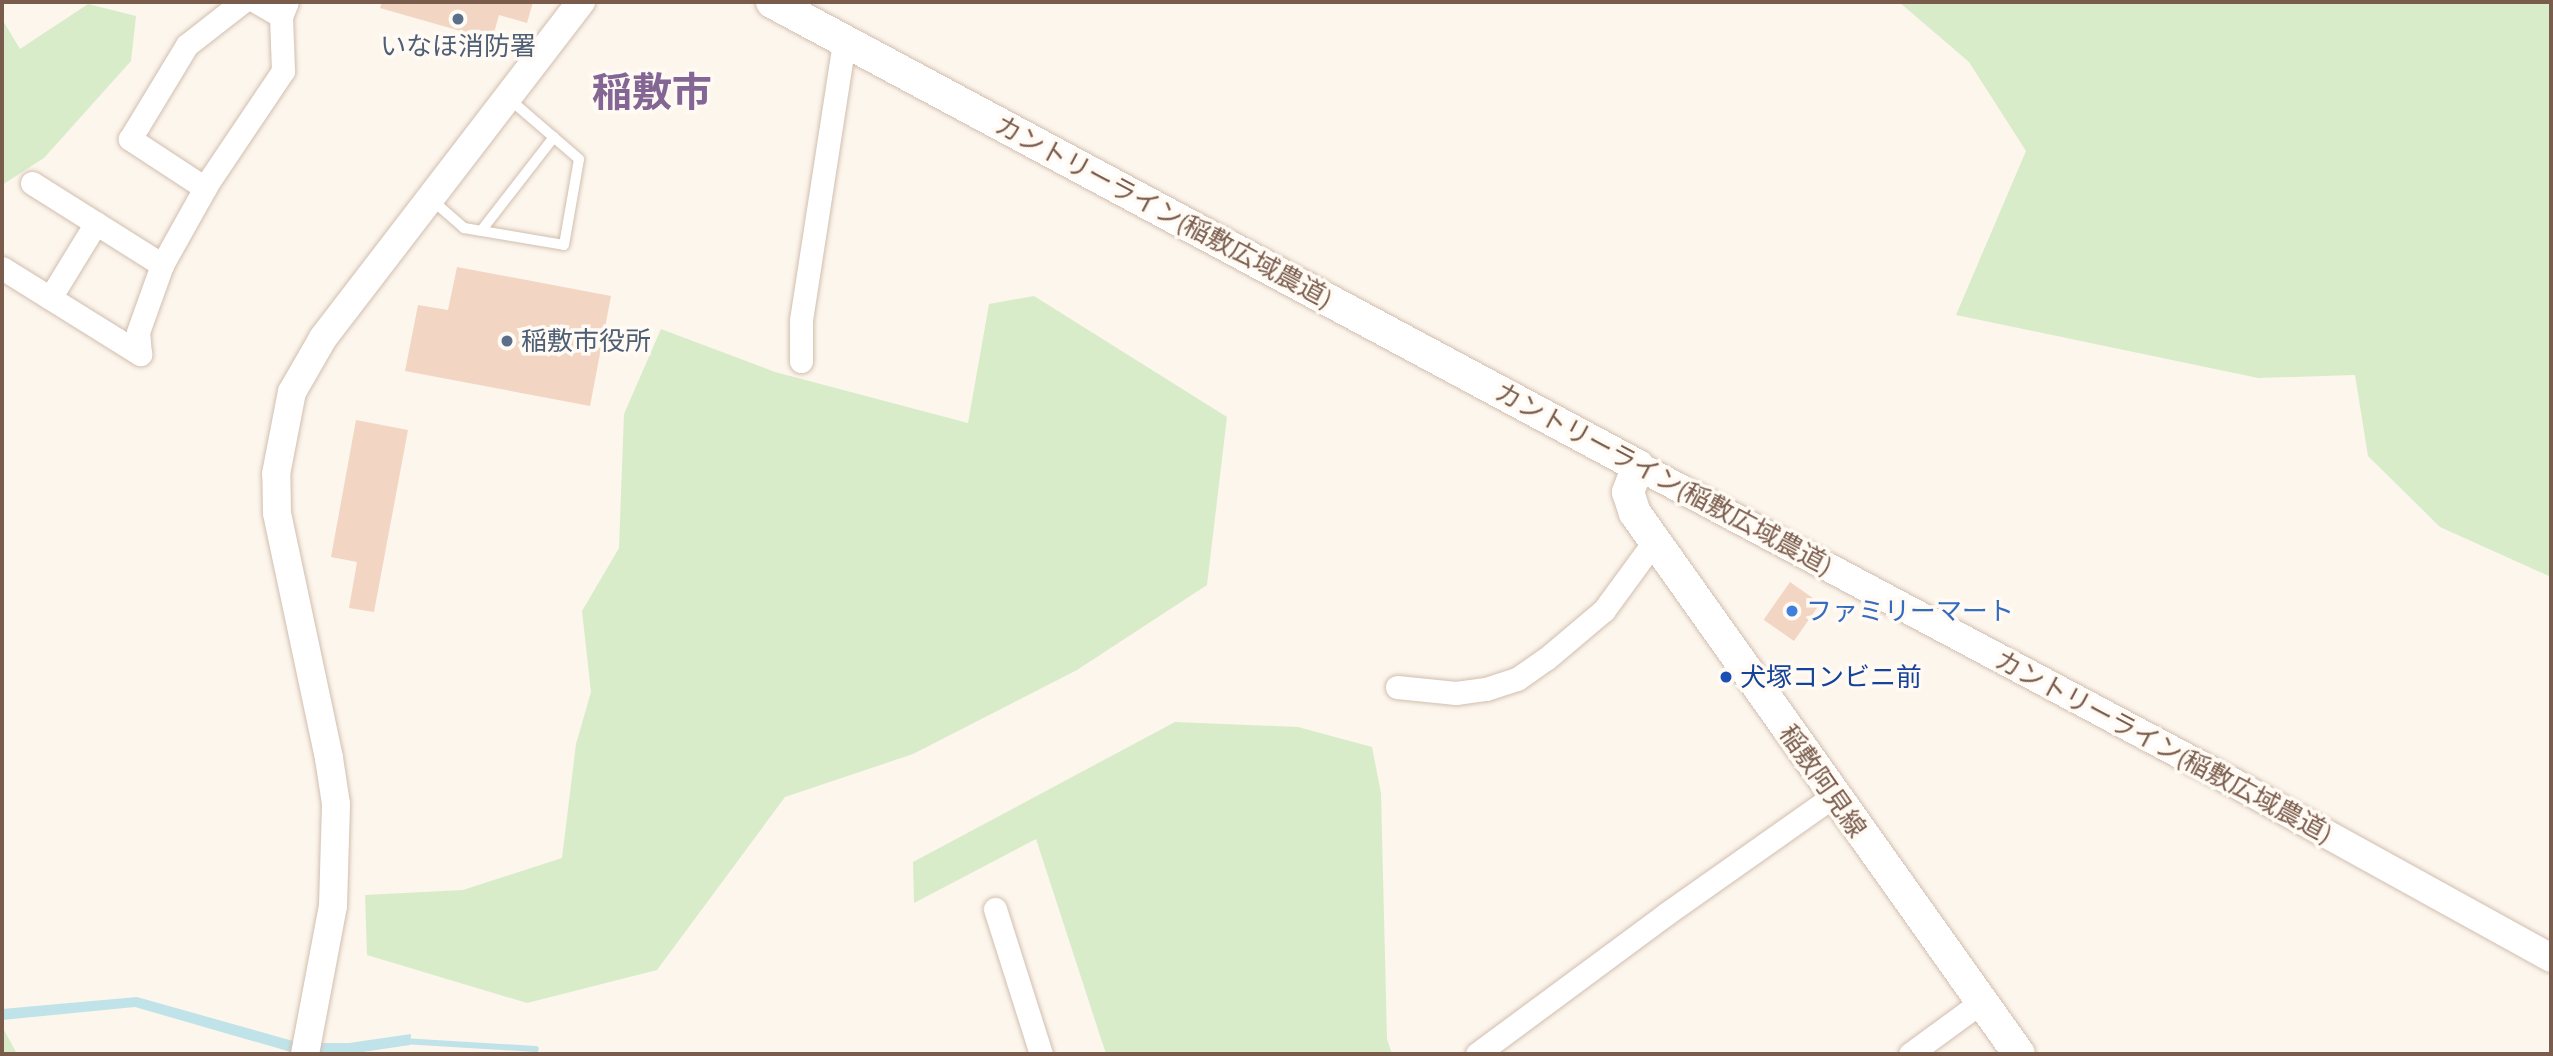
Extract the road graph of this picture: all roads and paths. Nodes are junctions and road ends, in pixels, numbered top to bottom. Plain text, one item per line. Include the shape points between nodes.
1 (242, 2) edge
2 (257, 2) edge
3 (581, 2) edge
4 (772, 2) edge
5 (284, 9) edge
6 (845, 41) junction
7 (507, 96) junction
8 (554, 137) junction
9 (32, 183) dead end
10 (205, 188) junction
11 (429, 198) junction
12 (96, 223) junction
13 (481, 231) junction
14 (162, 265) junction
15 (2, 268) edge
16 (50, 298) junction
17 (801, 361) dead end
18 (1638, 466) junction
19 (1656, 539) junction
20 (1397, 687) dead end
21 (1833, 796) junction
22 (995, 909) dead end
23 (2551, 958) edge
24 (1982, 1002) junction
25 (305, 1054) edge
26 (1041, 1054) edge
27 (1477, 1054) edge
28 (1910, 1054) edge
29 (2019, 1054) edge

1 - 10 street via 187,45 130,139
2 - 5 street
3 - 7 street
4 - 6 main road, カントリーライン(稲敷広域農道)
5 - 10 street via 283,71
6 - 17 street via 801,320
6 - 18 main road, カントリーライン(稲敷広域農道)
7 - 8 lane
7 - 11 street
8 - 13 lane
8 - 13 lane via 579,159 564,245
9 - 12 street
10 - 14 street
11 - 13 lane via 464,228
11 - 25 street via 305,367 292,392 280,439 277,513 336,804 333,906
12 - 14 street
12 - 16 street
14 - 16 street via 138,332 140,354
15 - 16 street
18 - 19 main road, 稲敷阿見線 via 1628,492 1630,501
18 - 23 street, カントリーライン(稲敷広域農道) via 2236,784
19 - 20 street via 1604,610 1517,679 1455,693
19 - 21 main road, 稲敷阿見線
21 - 24 main road, 稲敷阿見線
21 - 27 street
22 - 26 street
24 - 28 street
24 - 29 main road, 稲敷阿見線

